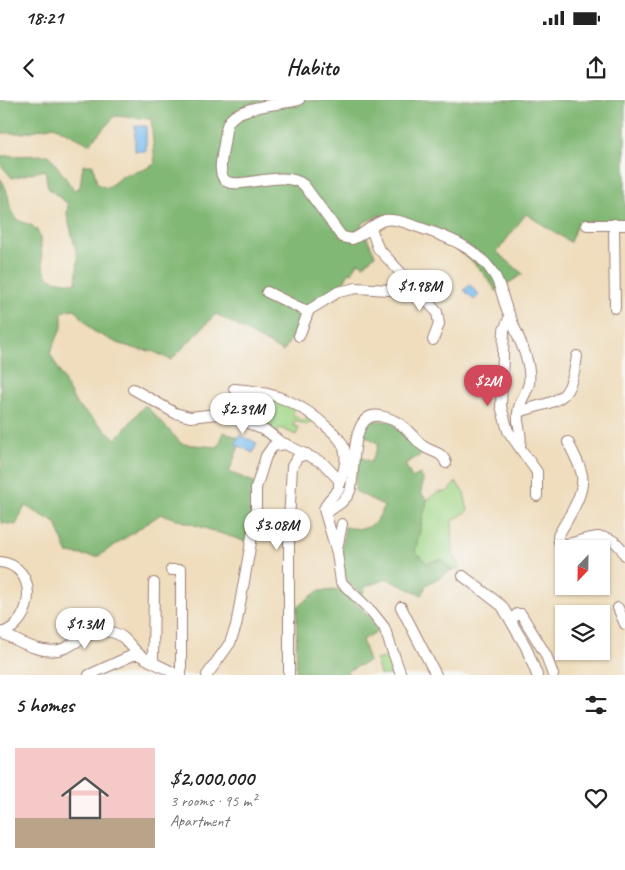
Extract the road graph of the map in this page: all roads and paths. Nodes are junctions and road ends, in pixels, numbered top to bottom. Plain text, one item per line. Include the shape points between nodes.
1 (299, 100) edge
2 (614, 224) junction
3 (587, 225) dead end
4 (625, 225) edge
5 (371, 228) junction
6 (413, 285) junction
7 (267, 292) dead end
8 (615, 308) dead end
9 (308, 312) junction
10 (510, 316) junction
11 (299, 336) dead end
12 (432, 340) dead end
13 (577, 356) dead end
14 (133, 389) dead end
15 (234, 389) dead end
16 (518, 412) junction
17 (568, 442) dead end
18 (286, 444) junction
19 (520, 446) junction
20 (307, 454) junction
21 (446, 464) dead end
22 (340, 483) junction
23 (537, 496) dead end
24 (325, 513) junction
25 (342, 524) dead end
26 (337, 553) junction
27 (625, 555) edge
28 (0, 562) edge
29 (171, 570) dead end
30 (463, 576) dead end
31 (154, 583) dead end
32 (401, 606) dead end
33 (618, 608) dead end
34 (511, 621) junction
35 (625, 624) edge
36 (1, 632) edge
37 (140, 655) junction
38 (153, 661) junction
39 (89, 675) edge
40 (177, 675) edge
41 (181, 675) edge
42 (207, 675) edge
43 (289, 675) edge
44 (401, 675) edge
45 (436, 675) edge
46 (537, 675) edge
47 (553, 675) edge

1 - 5 street via 247,110 233,116 227,125 221,164 223,178 237,183 283,177 296,180 304,185 342,237 352,239
2 - 3 street
2 - 4 street
2 - 8 street
5 - 6 street via 378,248
5 - 10 street via 386,220 395,220 456,241 496,277
6 - 9 street via 388,290 357,288 338,292
6 - 12 street via 437,312 439,318
7 - 9 street
9 - 11 street
10 - 16 street via 529,369 528,385
10 - 19 street via 504,330 501,406 508,431
13 - 16 street via 571,385 562,398
14 - 18 street via 175,413 190,417 226,413
15 - 22 street via 290,400 322,422 344,448 346,458
16 - 19 street via 517,421 522,433
17 - 27 street via 580,469 582,484 558,541 568,546 590,537 604,536 618,543
18 - 20 street
18 - 42 street via 273,446 266,456 256,488 256,514 236,626 230,643
19 - 23 street via 537,472
20 - 22 street via 323,463
20 - 43 street via 295,459 292,466
21 - 24 street via 440,454 423,446 403,425 393,419 371,416 364,422 356,442 349,492 340,504
22 - 24 street via 337,493 326,503
24 - 26 street
25 - 26 street
26 - 44 street via 341,582 384,627
28 - 36 street via 16,567 28,585 27,604 22,616 9,630
29 - 41 street via 181,570
30 - 34 street via 496,600
31 - 38 street
32 - 45 street
33 - 35 street
34 - 46 street
34 - 47 street via 521,614 546,655
36 - 37 street via 27,645 49,651 66,648 90,634 107,631 127,640
37 - 38 street
37 - 39 street via 133,654
38 - 40 street

